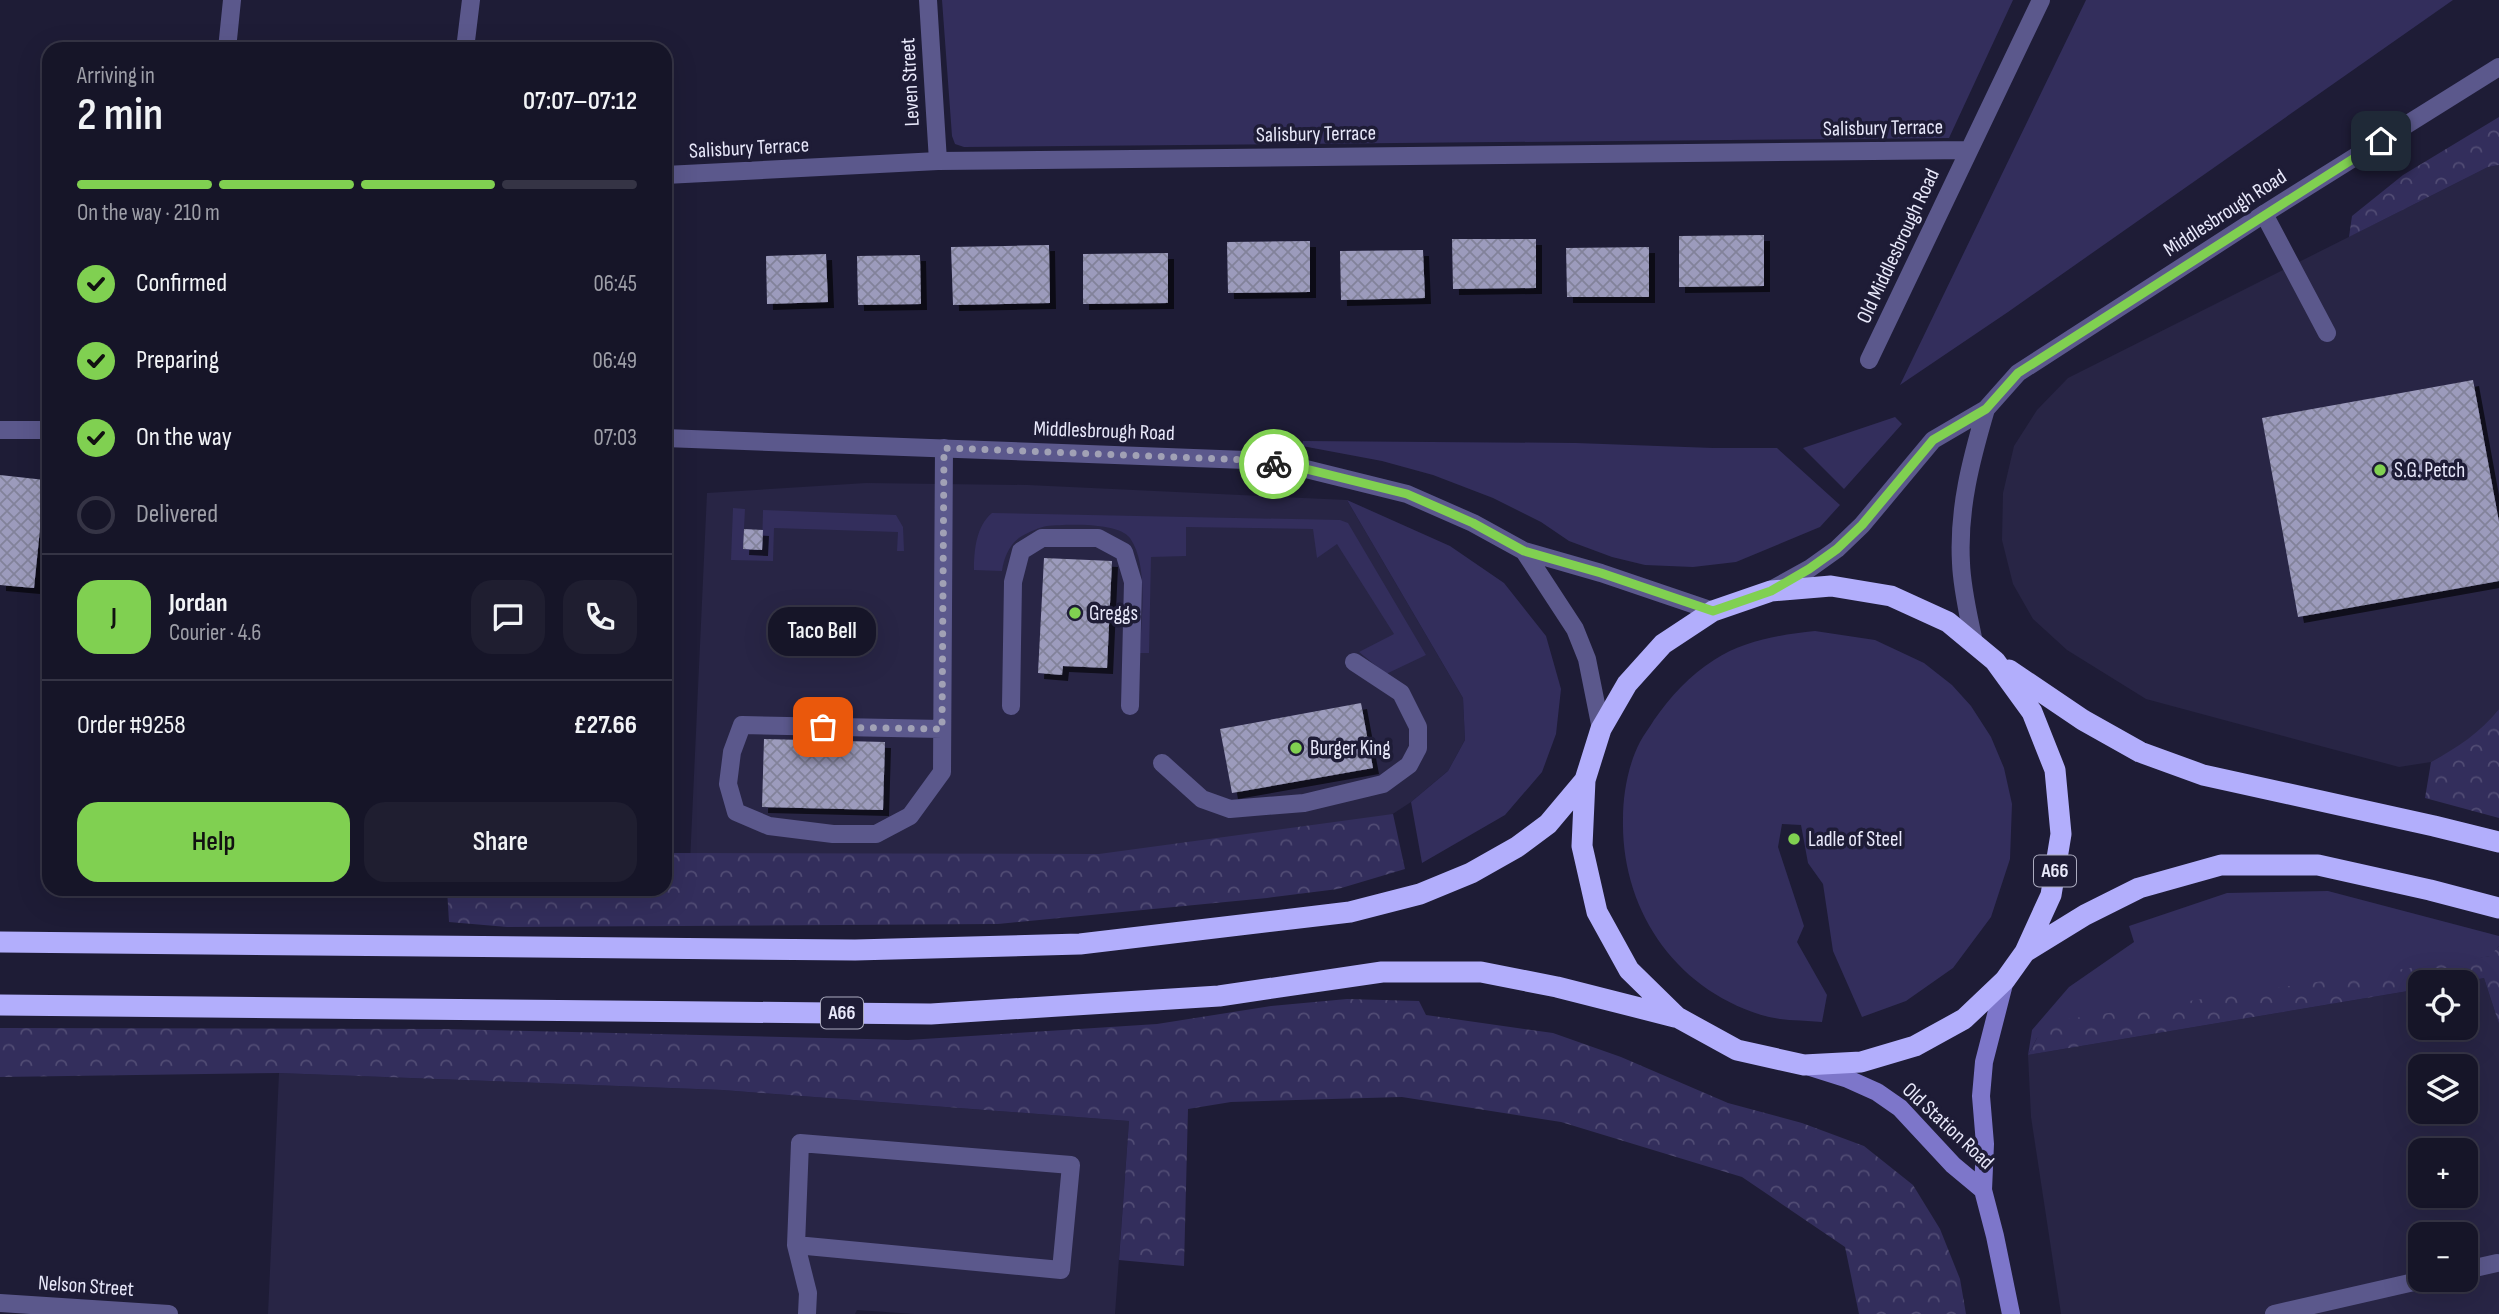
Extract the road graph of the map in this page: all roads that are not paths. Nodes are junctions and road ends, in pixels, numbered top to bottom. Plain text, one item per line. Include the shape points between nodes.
1 (232, 0) edge
2 (471, 0) edge
3 (928, 0) edge
4 (2041, 0) edge
5 (228, 42) edge
6 (466, 42) edge
7 (2499, 67) edge
8 (1968, 150) junction
9 (938, 161) junction
10 (672, 175) edge
11 (2264, 215) junction
12 (2326, 333) dead end
13 (1869, 360) dead end
14 (1986, 409) junction
15 (0, 430) edge
16 (42, 430) edge
17 (672, 438) edge
18 (944, 448) junction
19 (1524, 551) junction
20 (1771, 591) junction
21 (1713, 611) junction
22 (1974, 643) junction
23 (1996, 661) junction
24 (1354, 662) dead end
25 (1011, 706) dead end
26 (1130, 706) dead end
27 (942, 729) junction
28 (1601, 729) junction
29 (1161, 763) dead end
30 (1585, 780) junction
31 (2499, 842) edge
32 (2499, 908) edge
33 (0, 942) edge
34 (2025, 952) junction
35 (2005, 980) junction
36 (0, 1005) edge
37 (1676, 1017) junction
38 (1804, 1065) junction
39 (1983, 1190) junction
40 (796, 1245) junction
41 (2497, 1263) dead end
42 (2478, 1267) edge
43 (2408, 1283) edge
44 (0, 1303) edge
45 (2282, 1313) edge
46 (169, 1314) edge
47 (807, 1314) edge
48 (2011, 1314) edge

1 - 5 street
2 - 6 street
3 - 9 street, Leven Street
4 - 8 street, Old Middlesbrough Road
7 - 11 street, Middlesbrough Road
8 - 9 street, Salisbury Terrace
8 - 13 street, Old Middlesbrough Road
9 - 10 street, Salisbury Terrace
11 - 12 street
11 - 14 street, Middlesbrough Road via 2018,373
14 - 20 street, Middlesbrough Road via 1933,440 1837,549
14 - 22 street, Middlesbrough Road via 1970,462 1961,516 1961,565
15 - 16 street
17 - 18 street, Middlesbrough Road
18 - 19 street, Middlesbrough Road via 1247,460 1306,469 1407,494
18 - 27 street
19 - 21 street, Middlesbrough Road
19 - 28 street, Middlesbrough Road via 1575,629 1587,659
20 - 21 highway, A66
20 - 22 highway, A66 via 1831,586 1891,596 1948,622
21 - 28 highway, A66 via 1663,644 1627,684
22 - 23 highway, A66
23 - 31 highway, A66 via 2140,752 2203,775
23 - 34 highway, A66 via 2032,712 2055,770 2061,834 2051,895
24 - 29 street via 1401,693 1419,727 1418,748 1409,765 1383,784 1304,803 1230,809 1202,799
25 - 26 street via 1013,582 1021,551 1042,538 1098,538 1124,552 1133,582
27 - 27 street via 942,772 910,816 876,834 769,826 736,812 728,784 732,752 743,725
28 - 30 highway, A66
30 - 33 highway, A66 via 1548,824 1517,847 1420,894 1350,912 1080,944 855,950
30 - 37 highway, A66 via 1582,846 1597,912 1629,970
32 - 34 highway, A66 via 2318,865 2221,865 2139,888
34 - 35 highway, A66
35 - 38 highway, A66 via 1964,1019 1915,1046 1861,1062
35 - 39 main road, Old Station Road via 1984,1062
36 - 37 highway, A66 via 931,1014 1219,996 1382,972 1481,972
37 - 38 highway, A66 via 1737,1051
38 - 39 main road, Old Station Road via 1884,1097
39 - 48 main road, Old Station Road
40 - 40 street via 1061,1270 1071,1165 800,1143
40 - 47 street via 808,1293
41 - 42 street
43 - 45 street
44 - 46 street, Nelson Street

